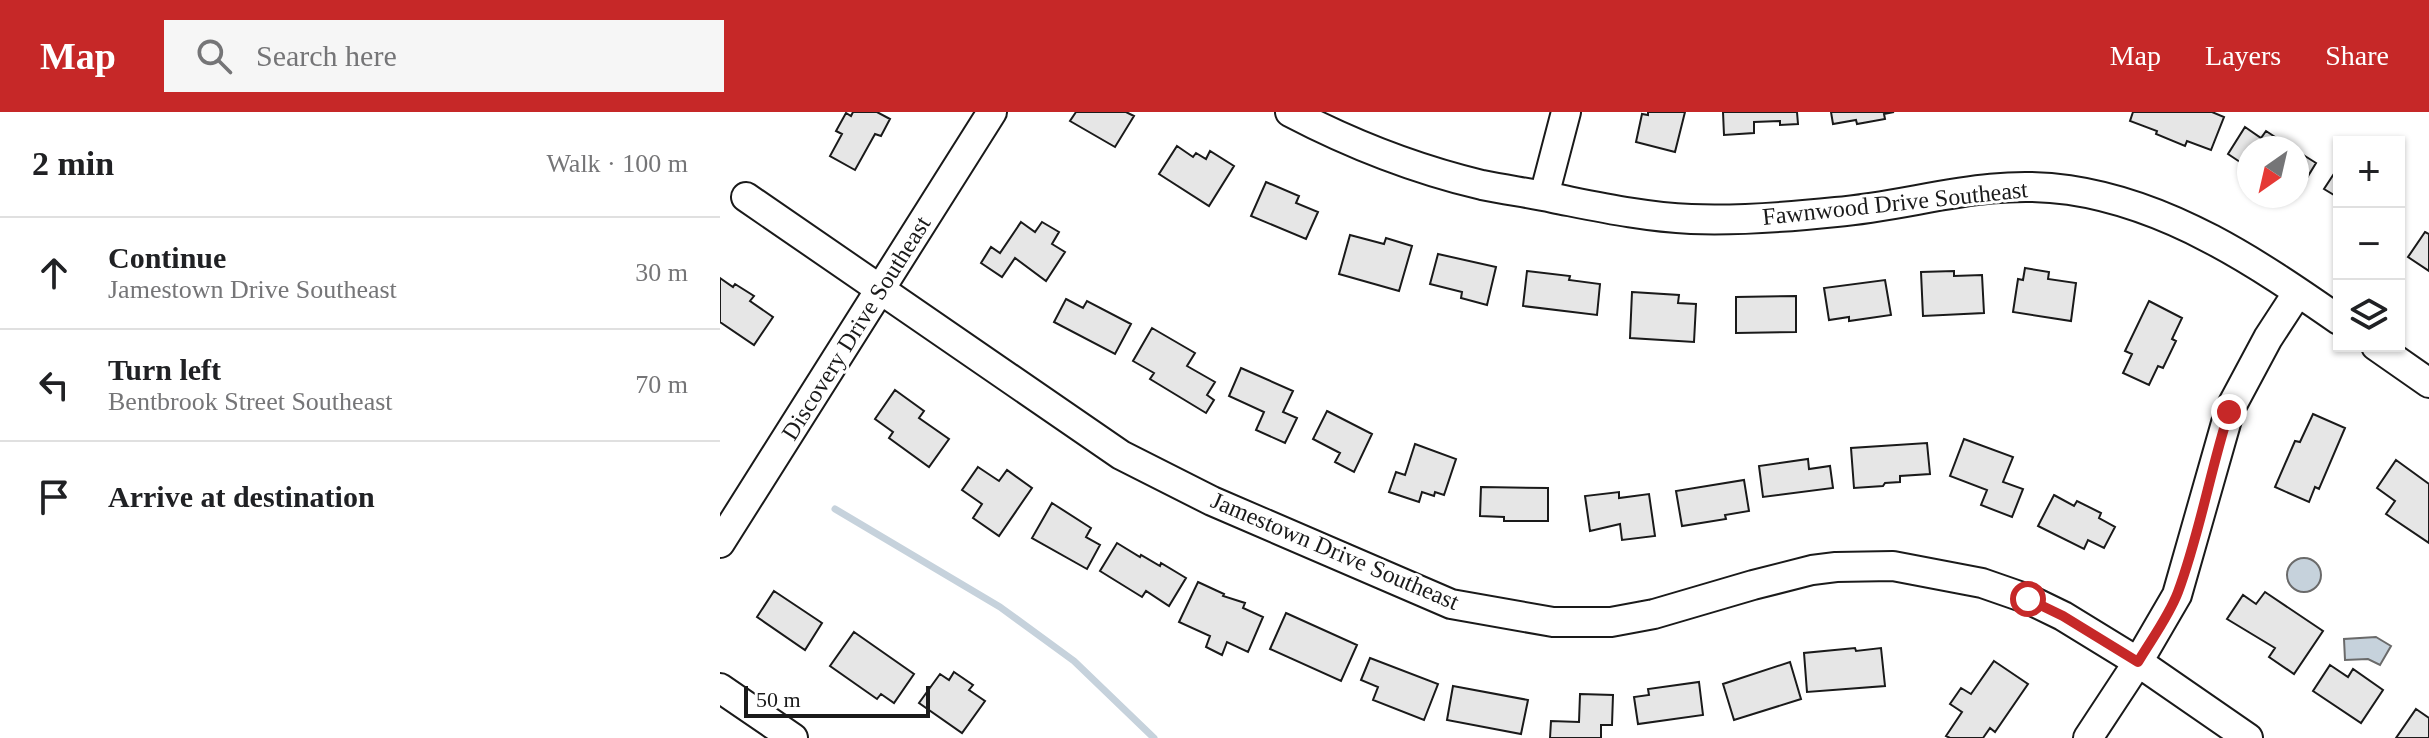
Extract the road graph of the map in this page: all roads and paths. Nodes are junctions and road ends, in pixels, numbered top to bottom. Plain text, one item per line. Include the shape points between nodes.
1 (992, 112) edge
2 (1290, 112) edge
3 (1566, 112) edge
4 (1544, 196) junction
5 (746, 197) dead end
6 (881, 289) junction
7 (2298, 292) junction
8 (2333, 316) edge
9 (2385, 352) edge
10 (2429, 383) edge
11 (720, 543) edge
12 (2138, 662) junction
13 (720, 688) edge
14 (793, 738) edge
15 (2088, 738) edge
16 (2248, 738) edge

1 - 6 street, Discovery Drive Southeast
2 - 4 street, Fawnwood Drive Southeast via 1342,139 1428,170
3 - 4 street
4 - 7 street, Fawnwood Drive Southeast via 1693,219 1857,211 2012,186 2073,191 2135,205 2200,231
5 - 6 street, Jamestown Drive Southeast
6 - 11 street, Discovery Drive Southeast
6 - 12 street, Jamestown Drive Southeast via 1149,471 1451,604 1553,622 1611,622 1812,570 1893,566 1982,583 2028,599
7 - 8 street, Fawnwood Drive Southeast
7 - 12 street via 2230,409 2177,595
9 - 10 street
12 - 15 street
12 - 16 street, Jamestown Drive Southeast
13 - 14 street

